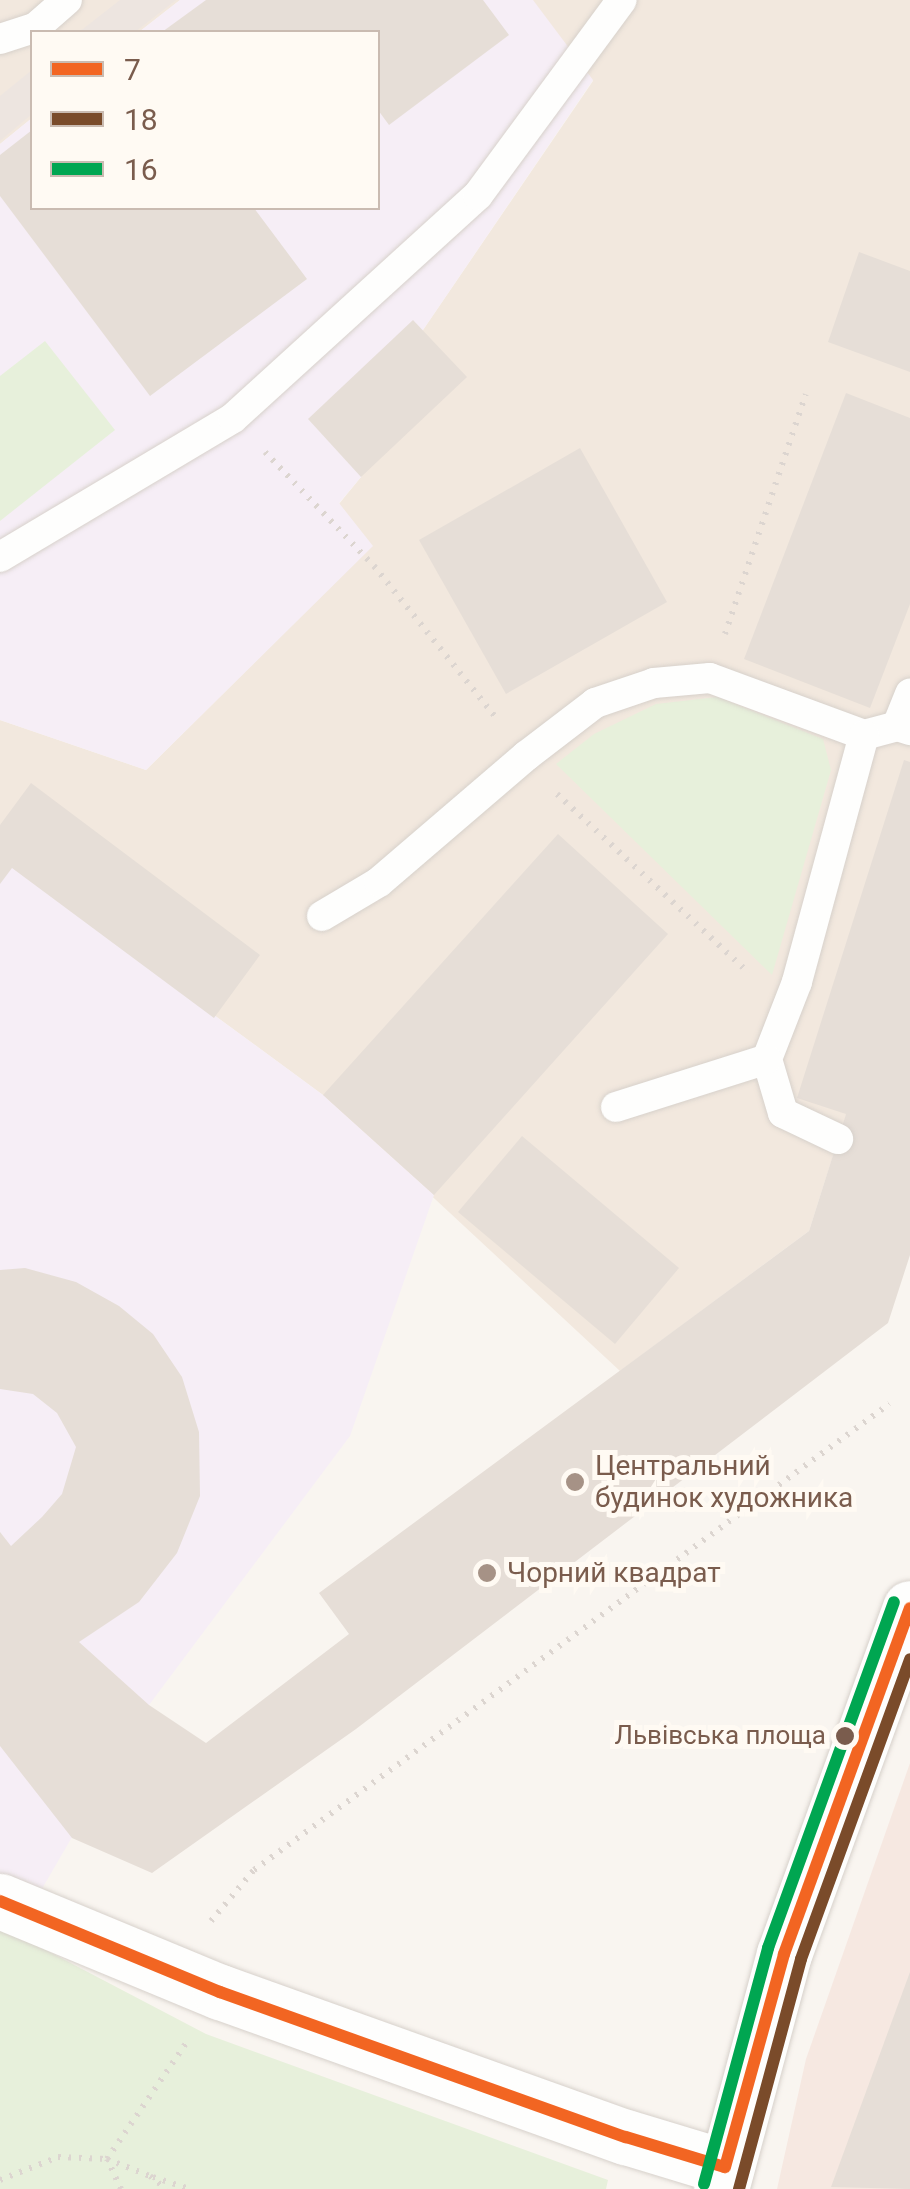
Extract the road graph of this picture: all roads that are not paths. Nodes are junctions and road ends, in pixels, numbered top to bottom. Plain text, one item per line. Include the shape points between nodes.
1 (67, 0) edge
2 (622, 0) edge
3 (0, 38) edge
4 (0, 557) edge
5 (910, 692) edge
6 (904, 728) edge
7 (864, 735) junction
8 (322, 916) dead end
9 (768, 1059) junction
10 (616, 1107) dead end
11 (838, 1139) dead end
12 (910, 1608) edge
13 (0, 1901) edge
14 (723, 2178) edge

1 - 3 lane via 36,27
2 - 4 lane via 478,196 233,418
5 - 6 lane
6 - 7 lane
7 - 8 lane via 710,678 654,683 595,703 379,882
7 - 9 lane
9 - 10 lane
9 - 11 lane via 783,1113
12 - 14 main road via 784,1954
13 - 14 main road via 220,1992

